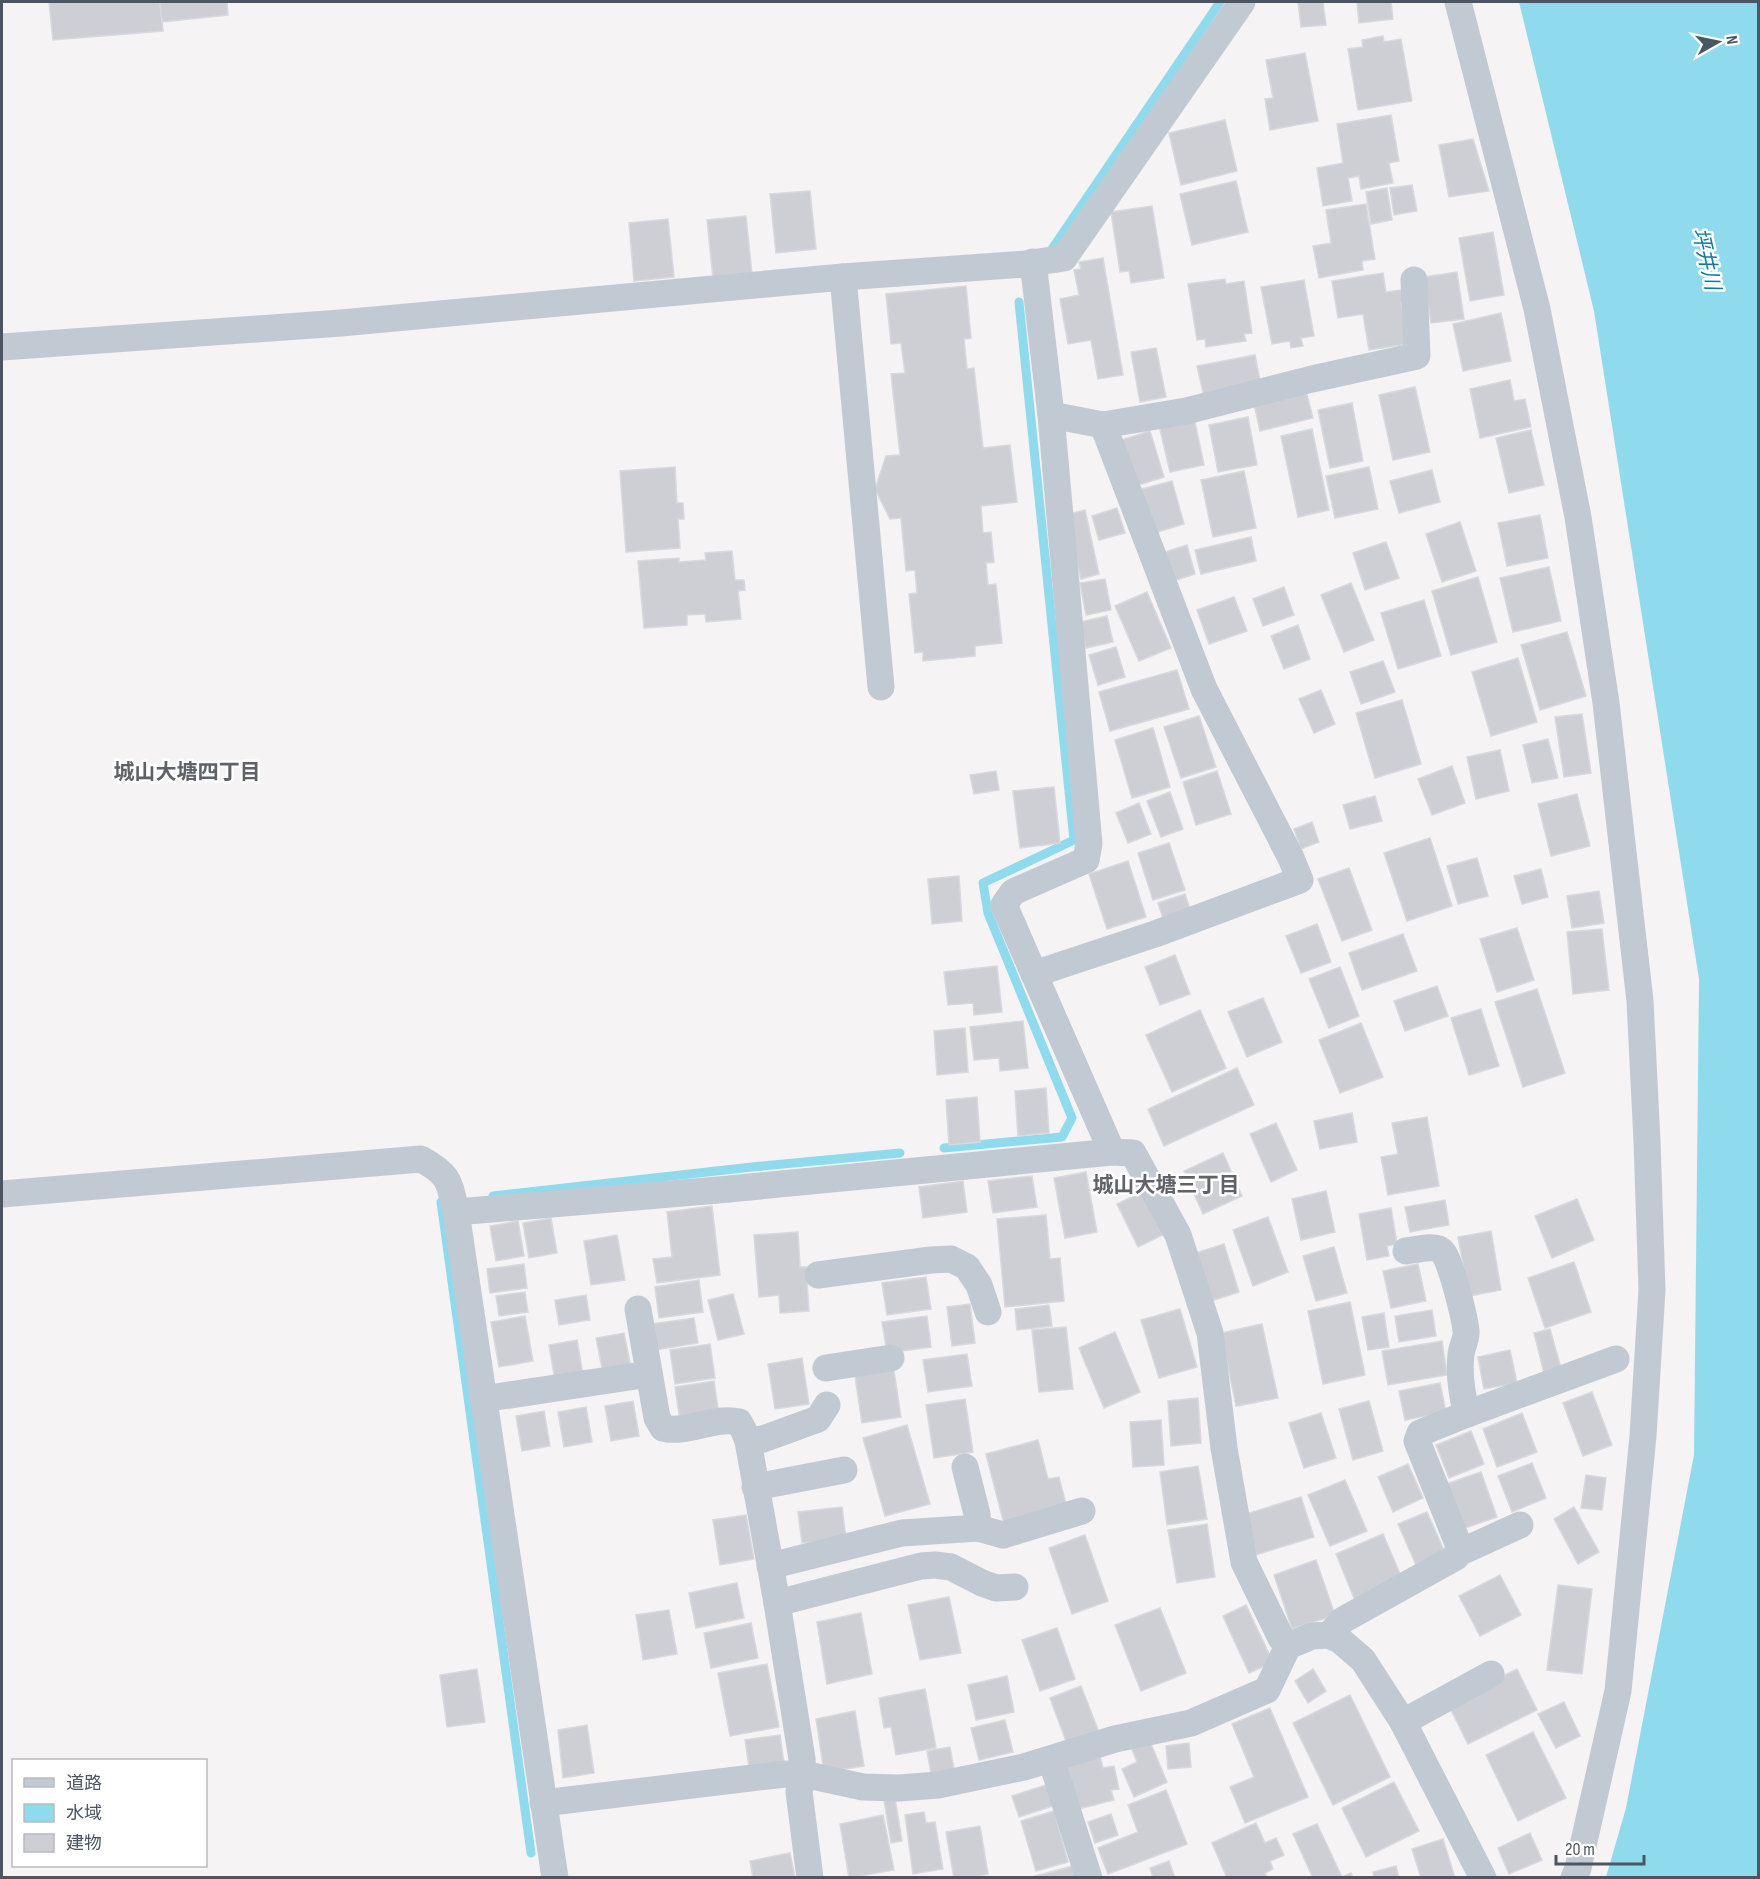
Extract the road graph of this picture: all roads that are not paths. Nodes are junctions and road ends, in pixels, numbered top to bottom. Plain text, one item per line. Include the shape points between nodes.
1 (1242, 2) edge
2 (1458, 2) edge
3 (1033, 262) junction
4 (843, 277) junction
5 (1414, 280) dead end
6 (2, 347) edge
7 (1051, 416) junction
8 (1103, 425) junction
9 (881, 687) dead end
10 (1034, 974) junction
11 (1112, 1152) junction
12 (2, 1194) edge
13 (456, 1212) junction
14 (1406, 1251) dead end
15 (818, 1275) dead end
16 (638, 1309) dead end
17 (988, 1312) dead end
18 (891, 1358) dead end
19 (1616, 1359) dead end
20 (826, 1368) dead end
21 (649, 1374) junction
22 (483, 1399) junction
23 (827, 1405) dead end
24 (1467, 1414) junction
25 (748, 1442) junction
26 (965, 1467) dead end
27 (844, 1470) dead end
28 (755, 1487) junction
29 (1082, 1511) dead end
30 (1520, 1526) dead end
31 (978, 1528) junction
32 (1458, 1551) junction
33 (770, 1566) junction
34 (1015, 1587) dead end
35 (777, 1603) junction
36 (1329, 1635) junction
37 (1288, 1646) junction
38 (1491, 1674) dead end
39 (1403, 1722) junction
40 (1051, 1759) junction
41 (803, 1774) junction
42 (543, 1803) junction
43 (555, 1878) edge
44 (810, 1878) edge
45 (1089, 1878) edge
46 (1483, 1878) edge
47 (1574, 1878) edge

1 - 3 street via 1064,258
2 - 47 street via 1537,309 1578,517 1606,703 1640,1001 1652,1290 1643,1436 1618,1691
3 - 4 street
3 - 7 street
4 - 6 street via 341,323
4 - 9 street
5 - 8 street via 1418,356 1186,411
7 - 8 street
7 - 10 street via 1089,843 1086,860 1013,892 1004,905
8 - 10 street via 1204,689 1300,880
10 - 11 street
11 - 13 street
11 - 37 street via 1133,1153 1178,1235 1210,1333 1224,1448 1244,1562
12 - 13 street via 420,1159 439,1169 449,1182
13 - 22 street
14 - 24 street via 1435,1248 1447,1258 1467,1333 1461,1352
15 - 17 street via 951,1259 968,1267
16 - 21 street
18 - 20 street
19 - 24 street
21 - 22 street
21 - 25 street via 657,1418 663,1428 672,1430 728,1420 739,1422
22 - 42 street
23 - 25 street via 818,1419
24 - 32 street via 1420,1433 1417,1441
25 - 28 street
26 - 31 street
27 - 28 street
28 - 33 street
29 - 31 street via 1003,1535
30 - 32 street
31 - 33 street via 902,1533
32 - 36 street via 1456,1557 1343,1620
33 - 35 street
34 - 35 street via 996,1588 951,1567 935,1565
35 - 41 street
36 - 37 street via 1312,1636
36 - 39 street via 1363,1660
37 - 40 street via 1267,1689 1191,1723 1116,1739
38 - 39 street
39 - 46 street
40 - 41 street via 938,1785 899,1788 863,1787
40 - 45 street
41 - 42 street
41 - 44 street via 799,1792
42 - 43 street

